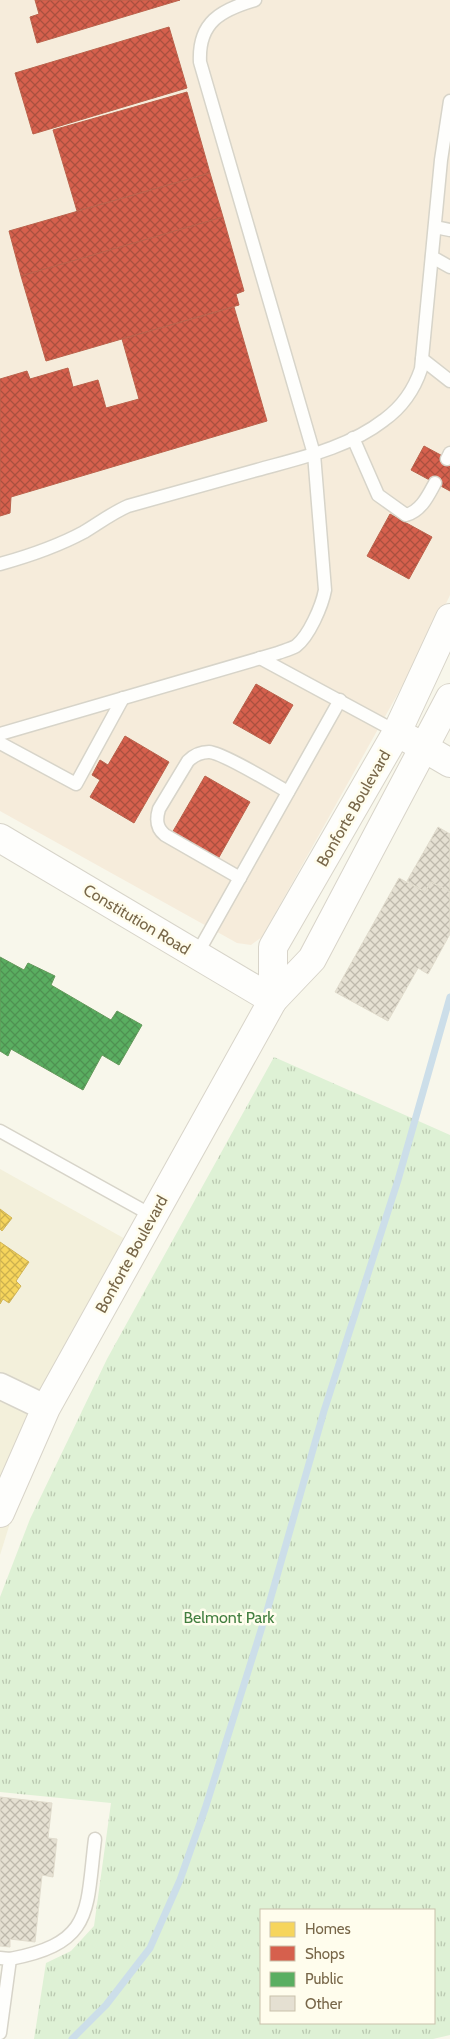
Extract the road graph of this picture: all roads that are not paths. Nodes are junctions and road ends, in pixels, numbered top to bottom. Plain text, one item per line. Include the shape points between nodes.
1 (255, 0) edge
2 (450, 101) edge
3 (445, 176) edge
4 (435, 227) junction
5 (450, 230) edge
6 (432, 257) junction
7 (450, 267) edge
8 (422, 359) junction
9 (450, 381) edge
10 (353, 438) junction
11 (314, 454) junction
12 (435, 483) dead end
13 (0, 564) edge
14 (450, 618) edge
15 (260, 658) junction
16 (123, 698) junction
17 (450, 698) edge
18 (340, 700) junction
19 (397, 732) junction
20 (0, 734) edge
21 (0, 743) edge
22 (424, 747) junction
23 (450, 763) edge
24 (288, 792) junction
25 (0, 838) edge
26 (240, 878) junction
27 (197, 954) junction
28 (273, 1000) junction
29 (0, 1131) edge
30 (153, 1216) junction
31 (0, 1386) edge
32 (46, 1408) junction
33 (0, 1513) edge
34 (95, 1838) dead end
35 (5, 1958) edge
36 (0, 2033) edge

1 - 11 lane via 233,7 208,25 199,48 200,62
2 - 3 lane
3 - 4 lane
4 - 5 lane
4 - 6 lane
6 - 7 lane
6 - 8 lane
8 - 9 lane
8 - 10 lane via 415,385 402,405 384,421
10 - 11 lane
10 - 12 lane via 378,494 406,515 415,513
11 - 13 lane via 128,506 56,546
11 - 15 lane via 325,590 323,603 296,646
14 - 19 main road, Bonforte Boulevard
15 - 16 lane
15 - 18 lane
16 - 20 lane
16 - 21 lane via 76,784
17 - 22 main road, Bonforte Boulevard
18 - 19 lane
18 - 24 lane
19 - 22 main road
19 - 28 main road, Bonforte Boulevard via 273,948
22 - 23 main road
22 - 28 main road, Bonforte Boulevard via 312,959
24 - 26 lane
24 - 26 lane via 209,752 188,761 159,809 157,824 165,835
25 - 27 main road, Constitution Road
26 - 27 lane
27 - 28 main road, Constitution Road
28 - 30 main road, Bonforte Boulevard
29 - 30 lane
30 - 32 main road, Bonforte Boulevard
31 - 32 street
32 - 33 main road, Bonforte Boulevard
34 - 35 lane via 86,1908 78,1926 66,1940 50,1948 36,1954
35 - 36 lane

